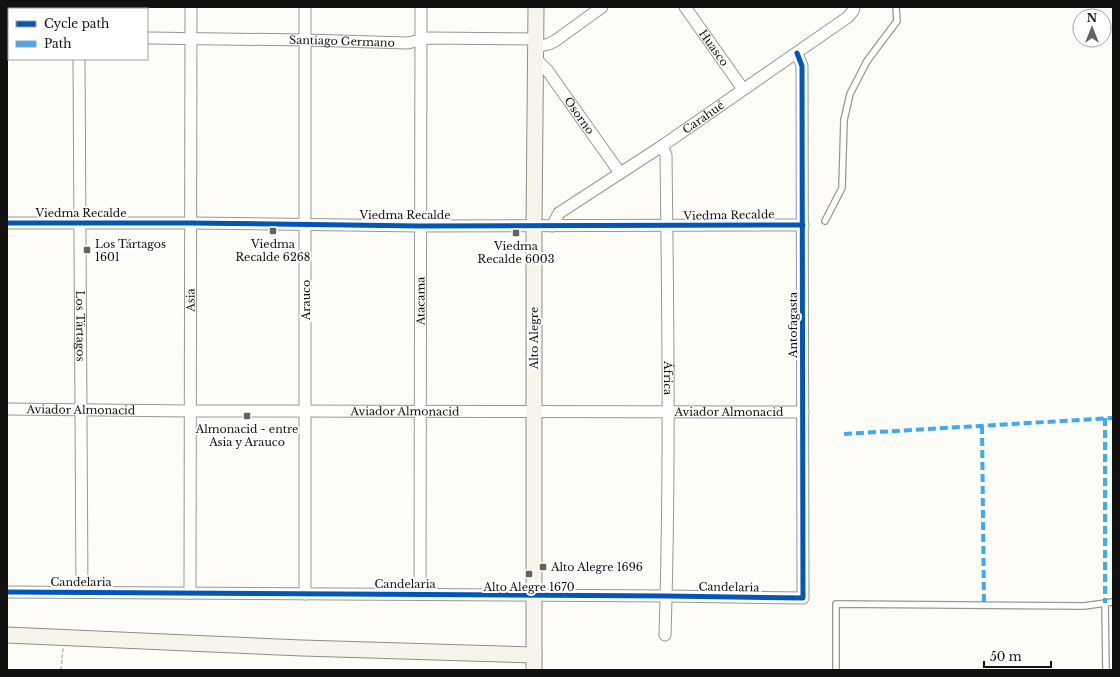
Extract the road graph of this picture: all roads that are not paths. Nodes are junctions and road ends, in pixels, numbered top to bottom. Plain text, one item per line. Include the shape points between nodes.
1 (191, 7) edge
2 (305, 7) edge
3 (421, 7) edge
4 (536, 7) edge
5 (602, 7) edge
6 (685, 7) edge
7 (854, 7) edge
8 (896, 7) edge
9 (148, 38) edge
10 (191, 38) junction
11 (305, 40) junction
12 (420, 40) junction
13 (536, 49) junction
14 (797, 53) junction
15 (79, 60) edge
16 (743, 89) junction
17 (662, 146) junction
18 (620, 173) junction
19 (825, 221) dead end
20 (79, 222) junction
21 (7, 223) edge
22 (190, 223) junction
23 (306, 225) junction
24 (802, 225) junction
25 (420, 226) junction
26 (534, 226) junction
27 (552, 226) junction
28 (667, 226) junction
29 (7, 409) edge
30 (80, 410) junction
31 (190, 411) junction
32 (306, 411) junction
33 (420, 411) junction
34 (534, 411) junction
35 (667, 412) junction
36 (803, 412) junction
37 (7, 592) edge
38 (82, 592) junction
39 (190, 593) junction
40 (305, 594) junction
41 (420, 594) junction
42 (533, 596) junction
43 (666, 596) junction
44 (803, 598) joint
45 (1105, 602) junction
46 (1113, 602) edge
47 (7, 635) edge
48 (665, 635) dead end
49 (534, 663) edge
50 (836, 670) edge
51 (1106, 670) edge

1 - 10 street, Asia
2 - 11 street, Arauco
3 - 12 street, Atacama
4 - 13 main road, Alto Alegre
5 - 13 street, Santiago Germano via 555,41
6 - 16 street, Huasco
7 - 14 street, Carahué via 854,11 848,17
8 - 19 lane via 897,21 867,61 850,94 844,120 842,188
9 - 10 street, Santiago Germano
10 - 11 street, Santiago Germano
10 - 22 street, Asia
11 - 12 street, Santiago Germano via 408,43
11 - 23 street, Arauco
12 - 13 street, Santiago Germano via 428,38
12 - 25 street, Atacama
13 - 18 street, Osorno via 547,70
13 - 26 main road, Alto Alegre
14 - 16 street, Carahué
14 - 24 street, Antofagasta via 802,66
15 - 20 street, Los Tártagos
16 - 17 street, Carahué
17 - 18 street, Carahué
17 - 28 street, África via 666,155
18 - 27 street, Carahué via 559,213
20 - 21 street, Viedma Recalde
20 - 22 street, Viedma Recalde
20 - 30 street, Los Tártagos
22 - 23 street, Viedma Recalde
22 - 31 street, Asia
23 - 25 street, Viedma Recalde
23 - 32 street, Arauco
24 - 28 street, Viedma Recalde
24 - 36 street, Antofagasta
25 - 26 street, Viedma Recalde
25 - 33 street, Atacama
26 - 27 street, Viedma Recalde
26 - 34 main road, Alto Alegre
27 - 28 street, Viedma Recalde
28 - 35 street, África
29 - 30 street, Aviador Almonacid
30 - 31 street, Aviador Almonacid
30 - 38 street, Los Tártagos
31 - 32 street, Aviador Almonacid
31 - 39 street, Asia
32 - 33 street, Aviador Almonacid
32 - 40 street, Arauco
33 - 34 street, Aviador Almonacid
33 - 41 street, Atacama
34 - 35 street, Aviador Almonacid
34 - 42 main road, Alto Alegre
35 - 36 street, Aviador Almonacid
35 - 43 street, África
36 - 44 street, Antofagasta
37 - 38 street, Candelaria
38 - 39 street, Candelaria
39 - 40 street, Candelaria
40 - 41 street, Candelaria
41 - 42 street, Candelaria
42 - 43 street, Candelaria
42 - 49 main road, Alto Alegre
43 - 44 street, Candelaria
43 - 48 street, África
45 - 46 lane
45 - 50 lane via 1084,606 836,604
45 - 51 lane
47 - 49 main road via 310,648

